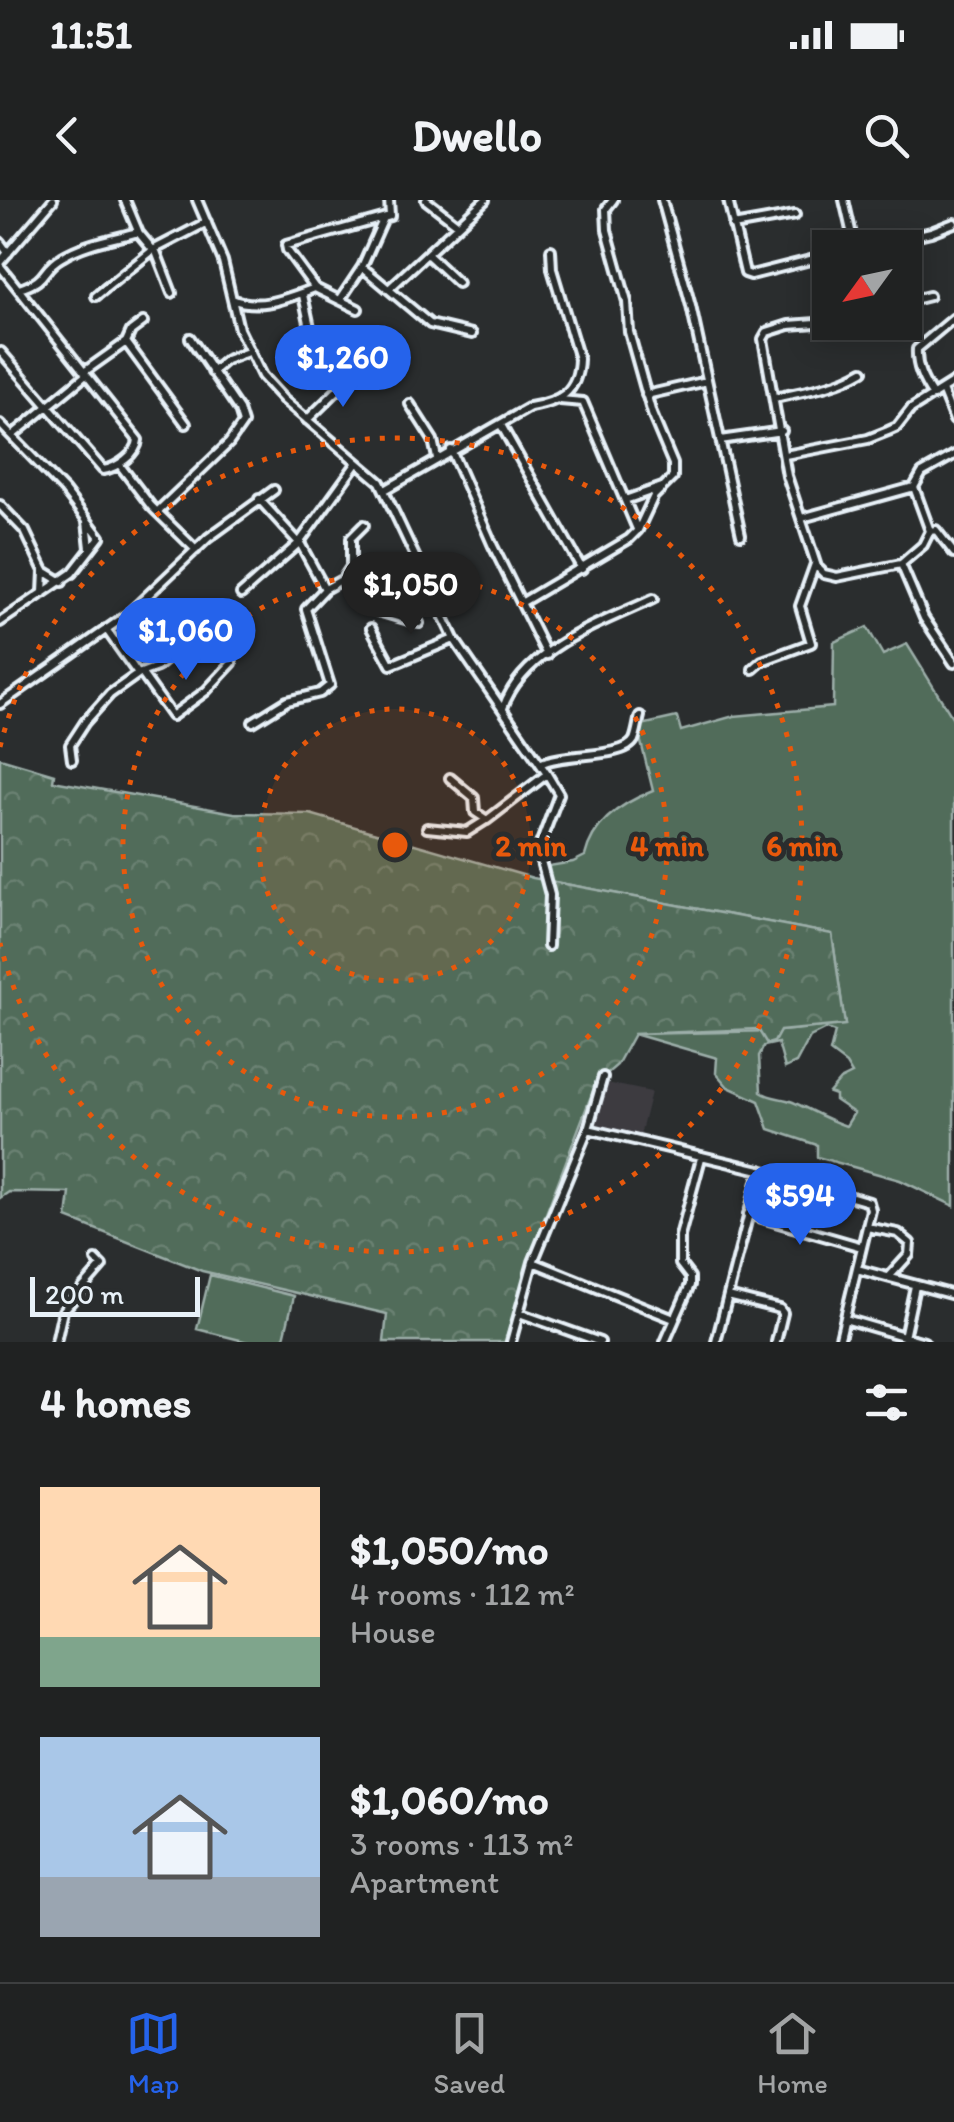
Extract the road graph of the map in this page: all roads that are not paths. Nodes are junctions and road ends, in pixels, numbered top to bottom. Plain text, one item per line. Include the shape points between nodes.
1 (52, 200) edge
2 (125, 200) edge
3 (197, 200) edge
4 (390, 200) edge
5 (426, 200) edge
6 (485, 200) edge
7 (612, 200) edge
8 (662, 200) edge
9 (728, 200) edge
10 (844, 200) edge
11 (795, 215) dead end
12 (383, 219) junction
13 (207, 222) junction
14 (954, 223) edge
15 (457, 224) junction
16 (733, 226) junction
17 (851, 230) edge
18 (138, 232) junction
19 (922, 234) edge
20 (0, 242) edge
21 (154, 249) junction
22 (551, 250) dead end
23 (8, 253) junction
24 (427, 254) junction
25 (812, 260) edge
26 (0, 264) edge
27 (362, 267) junction
28 (458, 283) dead end
29 (315, 288) junction
30 (390, 288) junction
31 (19, 289) junction
32 (172, 293) dead end
33 (304, 295) junction
34 (96, 296) dead end
35 (929, 296) dead end
36 (922, 298) edge
37 (232, 299) junction
38 (340, 300) junction
39 (358, 309) dead end
40 (954, 318) edge
41 (142, 322) dead end
42 (812, 323) edge
43 (472, 334) dead end
44 (190, 338) dead end
45 (313, 341) dead end
46 (126, 342) junction
47 (1, 352) edge
48 (248, 352) junction
49 (212, 372) junction
50 (864, 372) dead end
51 (85, 373) junction
52 (354, 374) dead end
53 (707, 381) junction
54 (954, 382) edge
55 (942, 390) junction
56 (646, 394) junction
57 (933, 396) junction
58 (775, 398) junction
59 (560, 400) junction
60 (410, 404) dead end
61 (49, 408) junction
62 (307, 420) junction
63 (954, 420) edge
64 (0, 424) edge
65 (186, 424) dead end
66 (501, 425) junction
67 (782, 431) junction
68 (13, 435) junction
69 (720, 440) junction
70 (436, 446) junction
71 (449, 451) junction
72 (954, 455) edge
73 (785, 456) junction
74 (437, 458) junction
75 (118, 464) junction
76 (356, 464) junction
77 (662, 486) junction
78 (914, 488) junction
79 (274, 490) dead end
80 (386, 490) junction
81 (259, 499) junction
82 (625, 500) junction
83 (0, 505) edge
84 (157, 512) junction
85 (802, 518) junction
86 (364, 525) dead end
87 (638, 530) junction
88 (929, 534) junction
89 (740, 535) dead end
90 (299, 543) junction
91 (196, 550) junction
92 (954, 552) edge
93 (815, 562) junction
94 (901, 564) junction
95 (582, 569) junction
96 (44, 571) junction
97 (343, 579) junction
98 (62, 582) junction
99 (325, 588) junction
100 (43, 592) junction
101 (241, 594) dead end
102 (653, 599) dead end
103 (521, 603) junction
104 (0, 622) edge
105 (419, 624) dead end
106 (210, 625) dead end
107 (371, 628) dead end
108 (106, 630) junction
109 (454, 639) junction
110 (547, 654) junction
111 (954, 662) edge
112 (232, 663) dead end
113 (754, 668) dead end
114 (140, 674) junction
115 (0, 704) edge
116 (502, 710) junction
117 (640, 716) dead end
118 (253, 722) dead end
119 (72, 760) dead end
120 (540, 764) junction
121 (547, 774) junction
122 (450, 778) dead end
123 (487, 820) junction
124 (428, 828) dead end
125 (548, 946) dead end
126 (603, 1077) dead end
127 (588, 1130) junction
128 (701, 1158) junction
129 (760, 1170) junction
130 (748, 1214) junction
131 (867, 1227) junction
132 (862, 1248) junction
133 (96, 1260) dead end
134 (533, 1262) junction
135 (857, 1268) junction
136 (889, 1277) junction
137 (915, 1286) junction
138 (728, 1296) junction
139 (954, 1296) edge
140 (519, 1312) junction
141 (674, 1318) junction
142 (845, 1319) junction
143 (904, 1339) edge
144 (56, 1342) edge
145 (511, 1342) edge
146 (600, 1342) edge
147 (665, 1342) edge
148 (716, 1342) edge
149 (776, 1342) edge
150 (839, 1342) edge
151 (924, 1342) edge

1 - 23 street
2 - 18 street
3 - 13 street
4 - 12 street via 392,214
5 - 15 street
6 - 15 street
7 - 56 street via 607,230
8 - 53 street
9 - 16 street
10 - 17 street
11 - 16 street
12 - 27 street
12 - 29 street via 286,245
13 - 21 street
13 - 37 street
14 - 19 street
15 - 24 street
16 - 25 street via 744,273
18 - 21 street
18 - 31 street via 67,254 38,282
20 - 23 street
21 - 32 street
21 - 34 street
22 - 59 street via 579,360
23 - 26 street
24 - 28 street
24 - 30 street
26 - 31 street
27 - 30 street
27 - 38 street
29 - 33 street
29 - 38 street
30 - 43 street via 430,324
31 - 51 street
33 - 37 street via 254,305
33 - 45 street
35 - 36 street
37 - 48 street
38 - 39 street
40 - 57 street via 917,349
41 - 46 street
42 - 58 street via 764,334
44 - 49 street
46 - 51 street
46 - 65 street
47 - 61 street
48 - 49 street
48 - 62 street via 273,389
49 - 84 street via 243,424
50 - 58 street via 832,387
51 - 61 street
51 - 75 street via 140,442
52 - 62 street
53 - 56 street
53 - 69 street
54 - 55 street
55 - 57 street
55 - 63 street
56 - 77 street via 674,464
57 - 73 street via 888,432
58 - 67 street
59 - 66 street
59 - 82 street via 584,402
60 - 70 street
61 - 68 street
61 - 75 street via 102,470
62 - 76 street
64 - 68 street
66 - 71 street
66 - 95 street
67 - 69 street
67 - 73 street
68 - 98 street via 100,537
69 - 89 street
70 - 71 street
70 - 74 street
71 - 74 street
71 - 103 street
72 - 78 street via 922,473
73 - 85 street
74 - 80 street
75 - 84 street
76 - 80 street
76 - 90 street
77 - 82 street
77 - 87 street
78 - 85 street
78 - 88 street
79 - 81 street
80 - 109 street
81 - 90 street
81 - 91 street
82 - 87 street
83 - 96 street via 24,531
84 - 91 street
85 - 93 street
86 - 97 street via 352,538 351,568
87 - 95 street
88 - 92 street via 936,530
88 - 94 street
90 - 99 street
90 - 101 street
91 - 108 street
93 - 94 street via 830,577
93 - 113 street via 800,606 810,643
94 - 111 street via 924,618
95 - 103 street
96 - 98 street
96 - 100 street
97 - 99 street
97 - 105 street via 368,608
98 - 100 street
99 - 118 street via 306,609 330,685
100 - 104 street
102 - 110 street
103 - 110 street
106 - 114 street
107 - 109 street via 391,665
108 - 114 street
108 - 115 street
109 - 116 street
110 - 116 street via 518,680
112 - 114 street via 172,716
114 - 119 street via 85,722 70,746
116 - 120 street
117 - 120 street via 625,748
120 - 121 street
121 - 123 street
121 - 125 street via 559,794 538,850 550,895
122 - 123 street
123 - 124 street via 467,832
126 - 127 street
127 - 128 street
127 - 134 street
128 - 129 street
128 - 141 street via 680,1236 680,1264 691,1282
129 - 130 street
129 - 131 street via 869,1202
130 - 132 street
130 - 138 street
131 - 132 street
131 - 136 street via 898,1233 910,1243
132 - 135 street
133 - 144 street via 102,1266 63,1311
134 - 140 street
134 - 141 street
135 - 136 street
135 - 142 street
136 - 137 street
137 - 139 street
137 - 143 street
138 - 148 street
138 - 149 street via 780,1308
140 - 145 street
140 - 146 street
141 - 147 street
142 - 143 street
142 - 150 street
143 - 151 street

